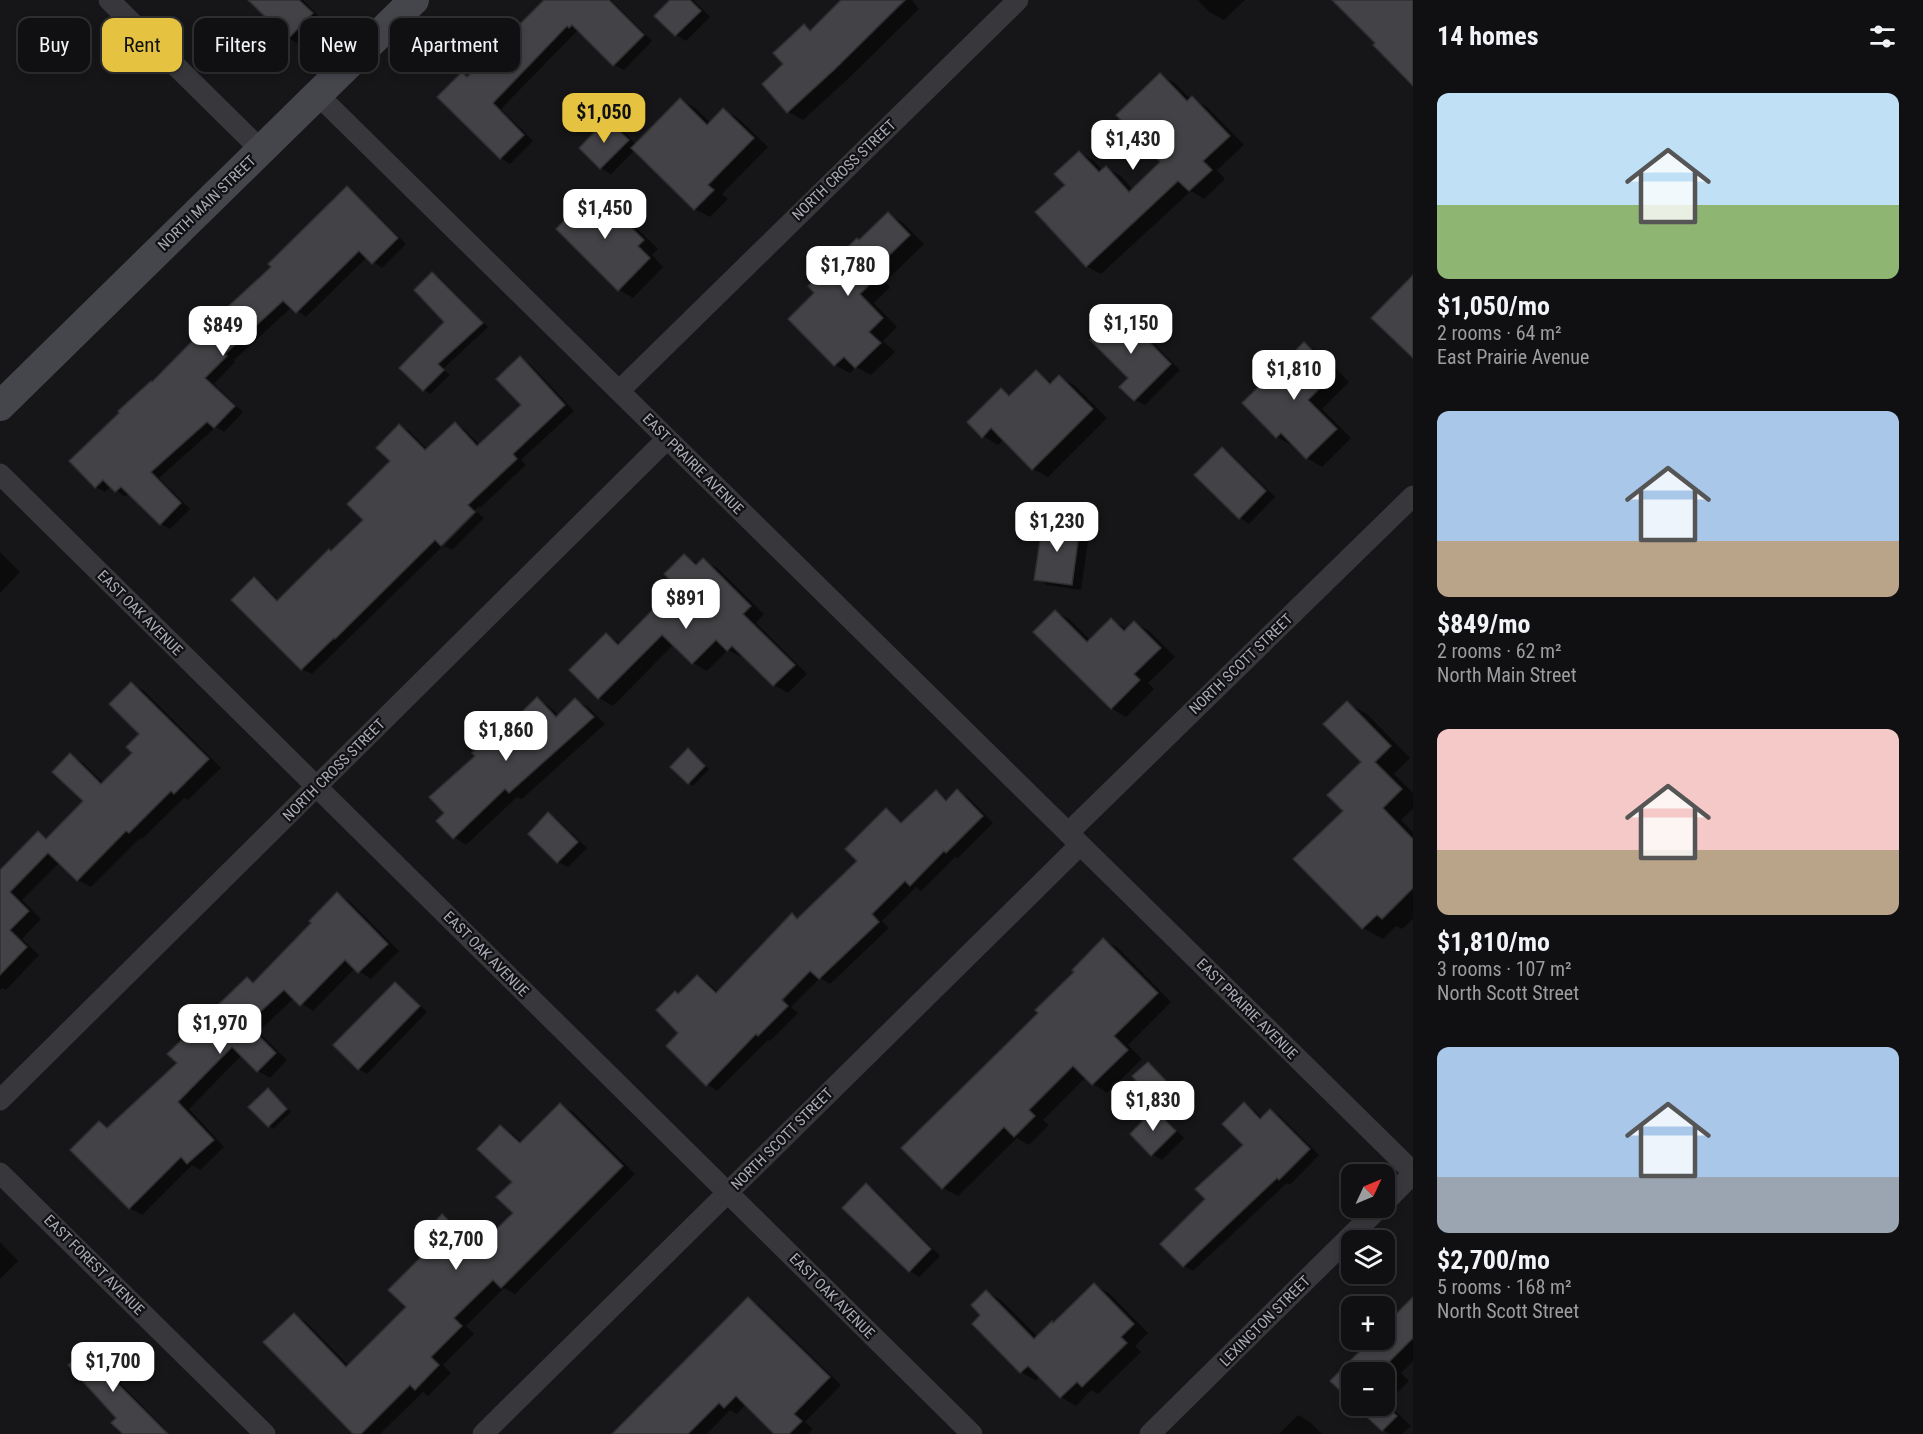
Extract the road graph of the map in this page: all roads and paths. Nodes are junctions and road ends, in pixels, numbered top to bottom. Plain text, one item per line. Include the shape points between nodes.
1 (109, 0) edge
2 (414, 0) edge
3 (1018, 0) edge
4 (318, 95) junction
5 (261, 150) junction
6 (619, 391) junction
7 (0, 406) edge
8 (667, 439) junction
9 (0, 474) edge
10 (1413, 496) edge
11 (316, 787) junction
12 (1074, 839) junction
13 (0, 1100) edge
14 (0, 1173) edge
15 (1413, 1173) edge
16 (1395, 1192) edge
17 (728, 1193) junction
18 (1369, 1218) edge
19 (265, 1434) edge
20 (483, 1434) edge
21 (972, 1434) edge
22 (1150, 1434) edge

1 - 5 street
2 - 4 street, NORTH MAIN STREET
3 - 6 street, NORTH CROSS STREET
4 - 5 street, NORTH MAIN STREET
4 - 6 street, EAST PRAIRIE AVENUE
5 - 7 street, NORTH MAIN STREET
6 - 8 street, EAST PRAIRIE AVENUE
8 - 11 street, NORTH CROSS STREET
8 - 12 street, EAST PRAIRIE AVENUE
9 - 11 street, EAST OAK AVENUE
10 - 12 street, NORTH SCOTT STREET
11 - 13 street, NORTH CROSS STREET
11 - 17 street, EAST OAK AVENUE
12 - 15 street, EAST PRAIRIE AVENUE
12 - 17 street, NORTH SCOTT STREET
14 - 19 street, EAST FOREST AVENUE
15 - 16 street
17 - 20 street, NORTH SCOTT STREET
17 - 21 street, EAST OAK AVENUE
18 - 22 street, LEXINGTON STREET

